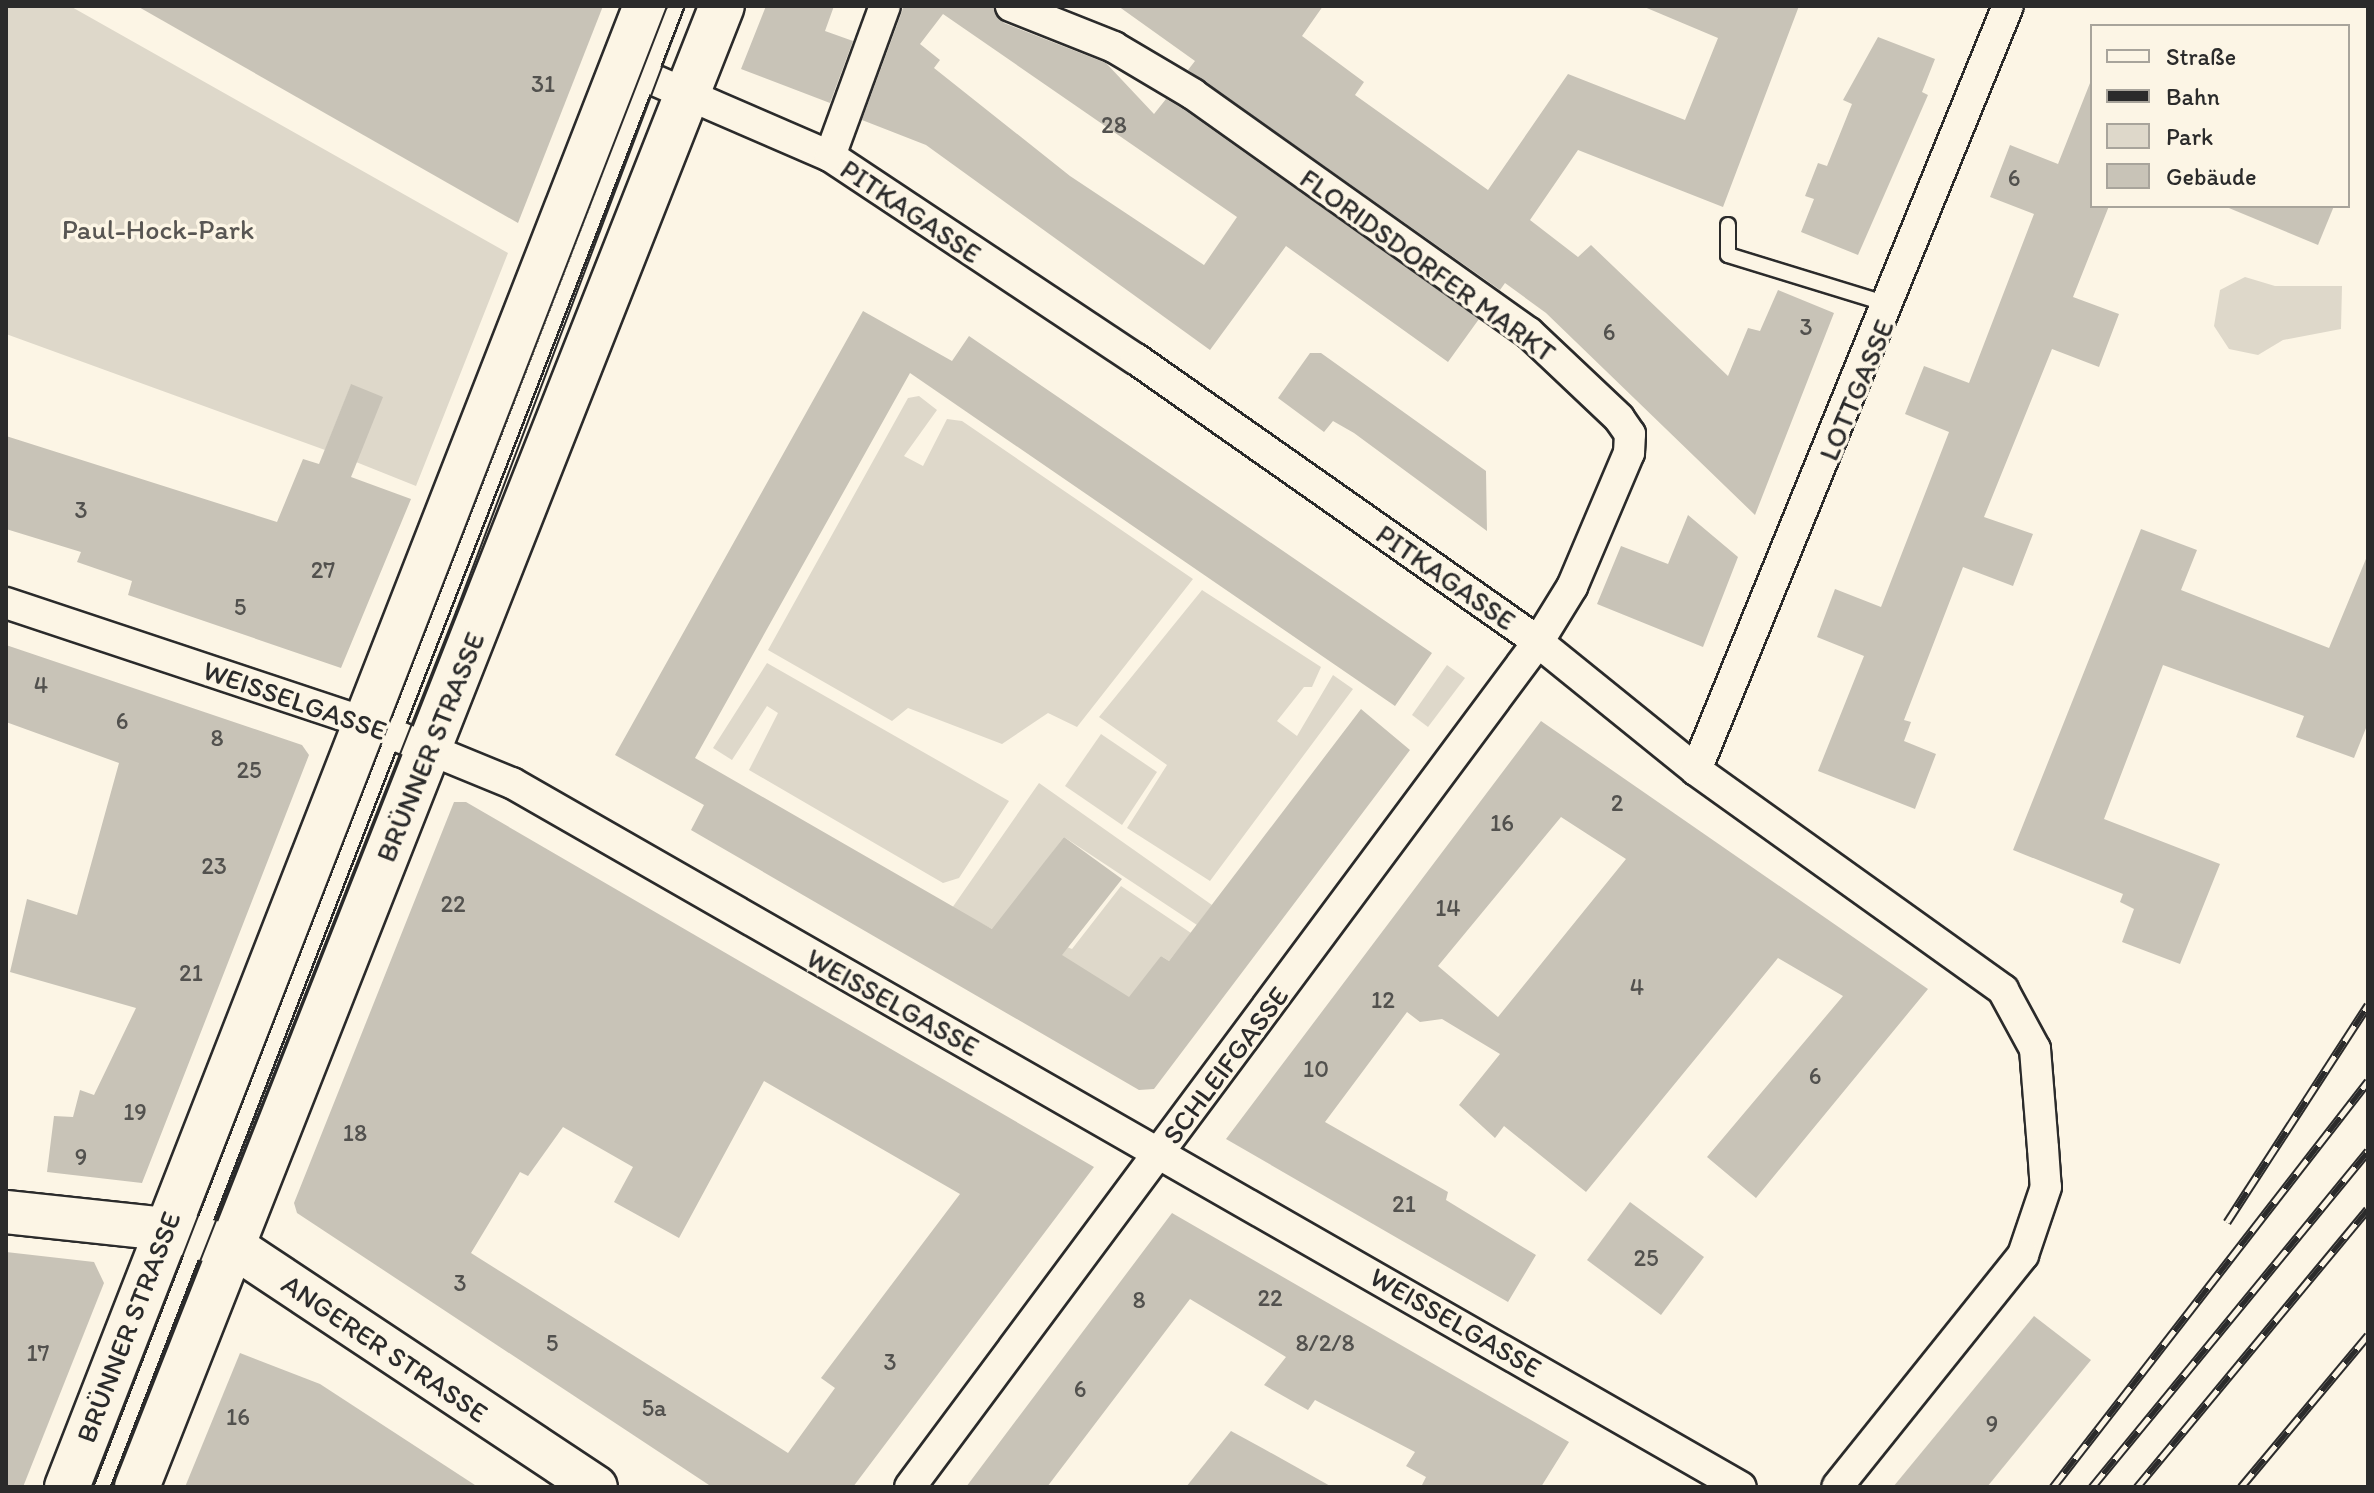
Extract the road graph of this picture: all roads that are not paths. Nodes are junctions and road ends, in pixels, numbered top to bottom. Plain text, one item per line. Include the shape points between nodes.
1 (646, 6) edge
2 (676, 6) edge
3 (722, 6) edge
4 (885, 6) edge
5 (1011, 6) edge
6 (2008, 6) edge
7 (654, 78) junction
8 (830, 156) junction
9 (1728, 225) dead end
10 (1891, 306) junction
11 (6, 603) edge
12 (1538, 642) junction
13 (398, 734) junction
14 (1696, 770) junction
15 (1159, 1152) junction
16 (222, 1187) junction
17 (6, 1212) edge
18 (201, 1238) junction
19 (67, 1487) edge
20 (102, 1487) edge
21 (137, 1487) edge
22 (596, 1487) edge
23 (910, 1487) edge
24 (1741, 1487) edge
25 (1837, 1487) edge

1 - 7 main road, BRÜNNER STRASSE
2 - 7 lane, BRÜNNER STRASSE
3 - 7 main road, BRÜNNER STRASSE
4 - 8 street
5 - 12 street, FLORIDSDORFER MARKT via 1114,47 1193,94 1529,333 1619,418 1630,434 1629,453 1572,587
6 - 10 street, LOTTGASSE
7 - 8 street, PITKAGASSE
7 - 13 main road, BRÜNNER STRASSE
7 - 13 main road, BRÜNNER STRASSE
8 - 12 street, PITKAGASSE via 1190,396
9 - 10 lane via 1728,255
10 - 14 street, LOTTGASSE
11 - 13 street, WEISSELGASSE
12 - 14 street, PITKAGASSE
12 - 15 street, SCHLEIFGASSE
13 - 15 street, WEISSELGASSE via 512,783
13 - 16 lane, BRÜNNER STRASSE
13 - 18 main road, BRÜNNER STRASSE
13 - 18 main road, BRÜNNER STRASSE
14 - 25 street, PITKAGASSE via 2003,990 2035,1049 2045,1174 2023,1255
15 - 23 street, SCHLEIFGASSE
15 - 24 street, WEISSELGASSE
16 - 18 lane
16 - 18 lane, BRÜNNER STRASSE
17 - 18 main road
18 - 19 main road, BRÜNNER STRASSE
18 - 20 lane, BRÜNNER STRASSE
18 - 21 main road, BRÜNNER STRASSE
18 - 22 main road, ANGERER STRASSE

